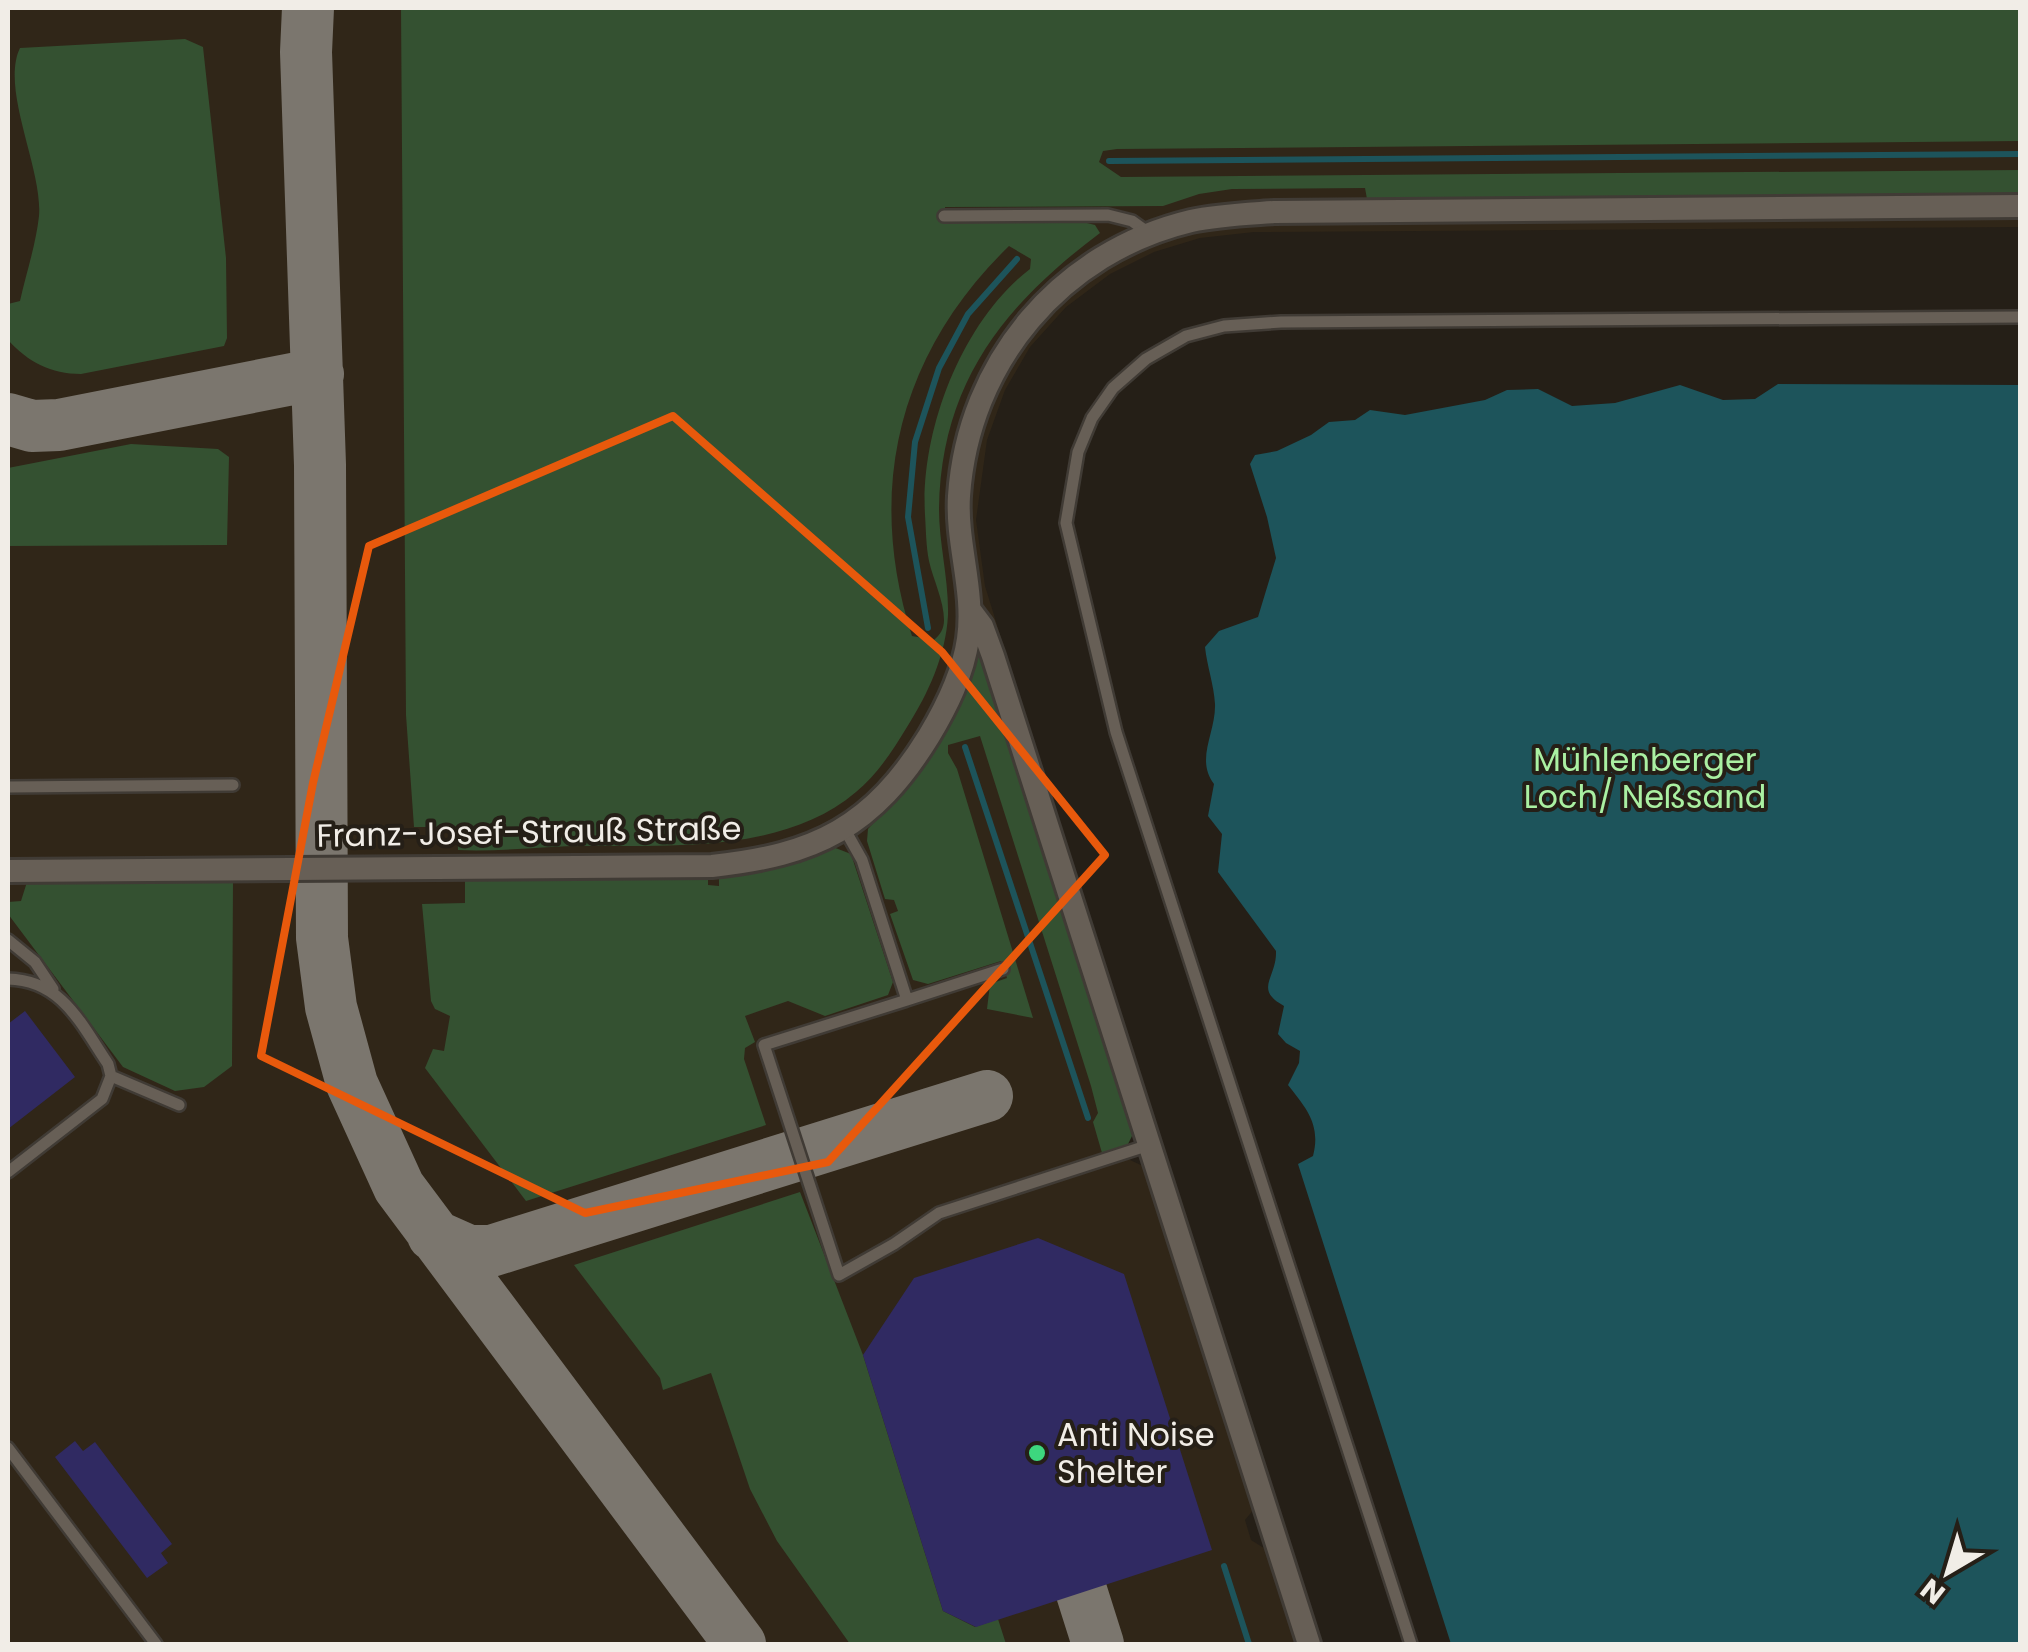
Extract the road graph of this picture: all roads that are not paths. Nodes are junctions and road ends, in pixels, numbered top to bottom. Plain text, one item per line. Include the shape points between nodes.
1 (2020, 206) edge
2 (944, 216) dead end
3 (1151, 234) junction
4 (2020, 317) edge
5 (970, 610) junction
6 (233, 785) dead end
7 (8, 787) edge
8 (844, 828) junction
9 (8, 871) edge
10 (8, 940) edge
11 (9, 967) edge
12 (1003, 969) dead end
13 (8, 979) edge
14 (56, 992) junction
15 (907, 1000) junction
16 (111, 1076) junction
17 (180, 1105) dead end
18 (1150, 1144) junction
19 (8, 1172) edge
20 (8, 1448) edge
21 (156, 1644) edge
22 (1309, 1644) edge
23 (1411, 1644) edge

1 - 3 street via 1274,212 1194,220
2 - 3 lane via 1108,215
3 - 5 street via 1114,250 1056,292 1016,335 985,389 964,454 959,502
4 - 23 lane via 1224,326 1186,336 1146,359 1092,418 1078,452 1066,522 1116,732
5 - 8 street, Franz-Josef-Strauß Straße via 966,651 941,716 889,793
5 - 18 street via 993,656
6 - 7 lane
8 - 9 street, Franz-Josef-Strauß Straße via 795,850 712,866
8 - 15 lane via 862,860
10 - 14 lane
11 - 13 lane
12 - 15 lane
13 - 14 lane
14 - 16 lane
15 - 18 lane via 764,1045 839,1275 939,1213
16 - 17 lane
16 - 19 lane via 102,1098
18 - 22 street
20 - 21 lane

